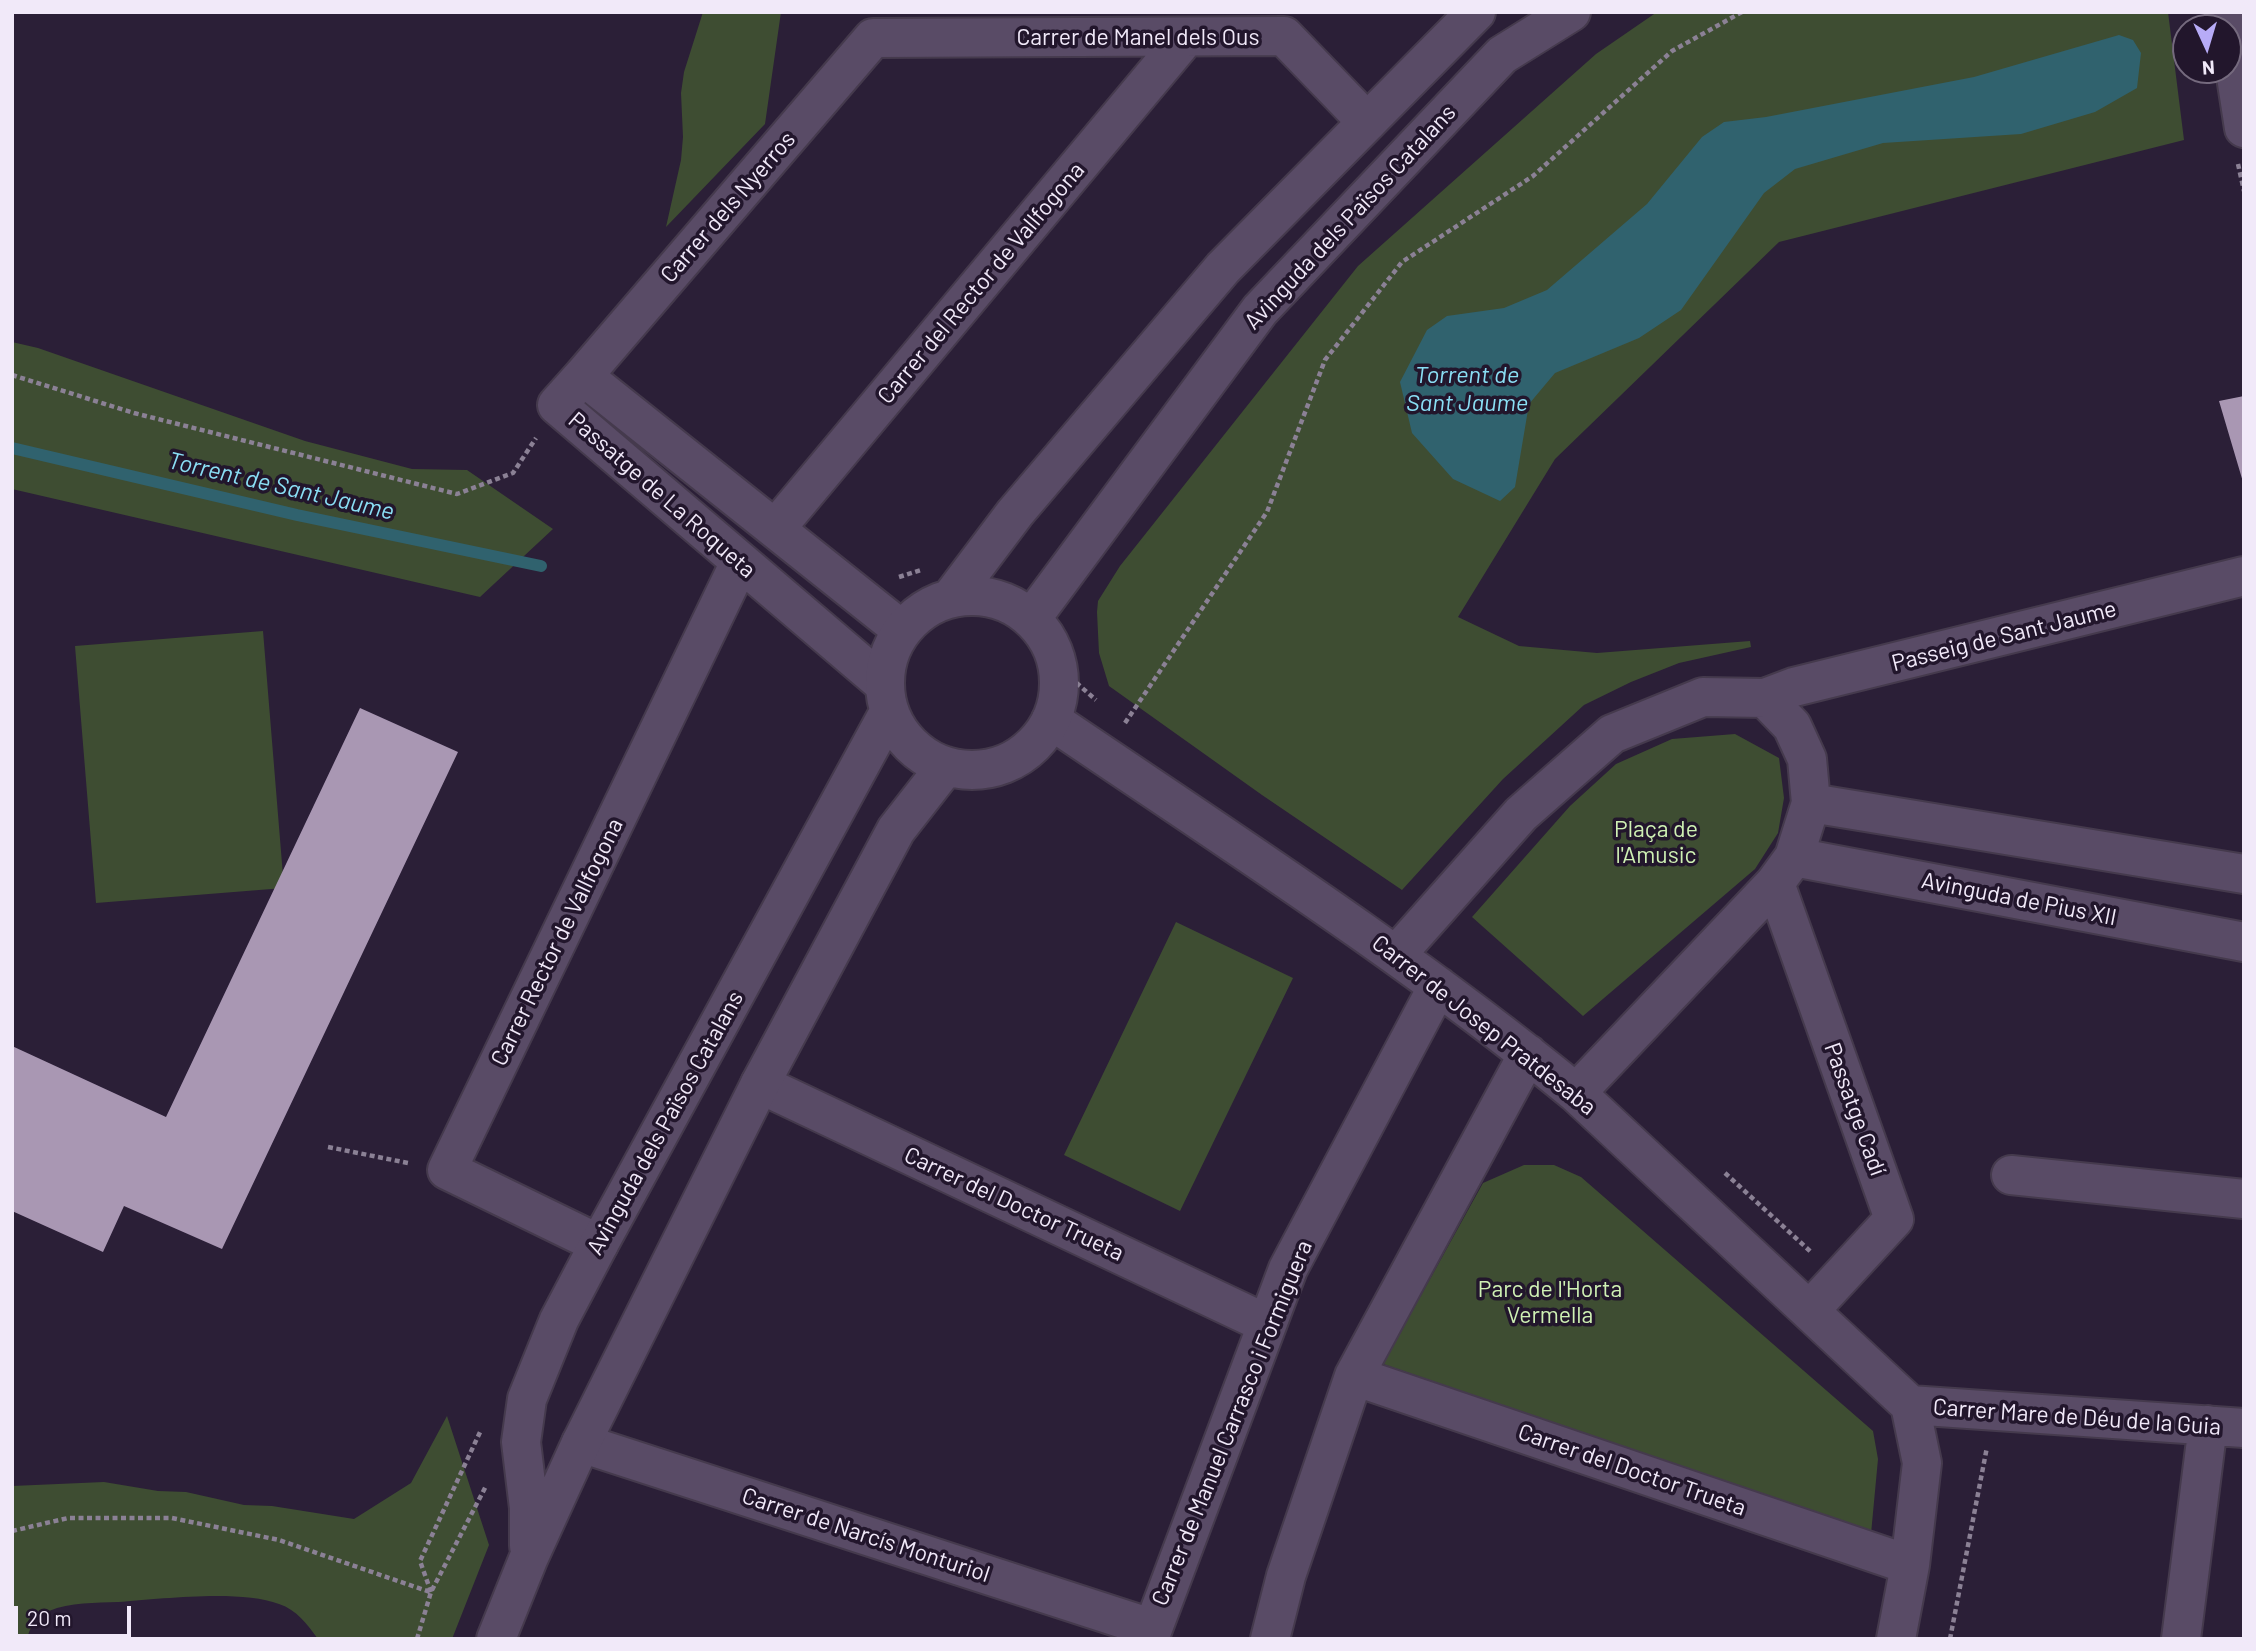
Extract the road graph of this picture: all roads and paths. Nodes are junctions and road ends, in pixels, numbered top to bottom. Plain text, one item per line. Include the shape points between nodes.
1 (1476, 12) edge
2 (1571, 12) edge
3 (1742, 12) edge
4 (2226, 12) edge
5 (1186, 37) junction
6 (873, 38) joint
7 (1367, 122) junction
8 (2244, 128) edge
9 (12, 375) edge
10 (583, 376) junction
11 (557, 405) junction
12 (776, 528) junction
13 (740, 562) junction
14 (923, 569) dead end
15 (2244, 576) edge
16 (888, 578) dead end
17 (951, 598) junction
18 (1031, 619) junction
19 (902, 630) junction
20 (887, 698) junction
21 (1765, 698) junction
22 (1051, 720) junction
23 (1122, 727) dead end
24 (946, 766) junction
25 (1811, 803) junction
26 (1784, 870) junction
27 (2244, 874) edge
28 (2244, 942) edge
29 (1396, 955) junction
30 (1438, 986) junction
31 (1528, 1054) junction
32 (760, 1084) junction
33 (1576, 1093) junction
34 (328, 1147) dead end
35 (447, 1170) junction
36 (2011, 1175) dead end
37 (2244, 1199) edge
38 (599, 1244) junction
39 (1810, 1310) junction
40 (1267, 1324) junction
41 (1354, 1376) junction
42 (1910, 1405) junction
43 (2226, 1427) edge
44 (521, 1441) junction
45 (581, 1443) junction
46 (12, 1531) edge
47 (529, 1557) junction
48 (420, 1561) dead end
49 (1910, 1565) junction
50 (431, 1592) junction
51 (1150, 1634) edge
52 (416, 1639) edge
53 (496, 1639) edge
54 (1270, 1639) edge
55 (1896, 1639) edge
56 (2180, 1639) edge

1 - 7 street
2 - 18 street, Avinguda dels Països Catalans via 1502,55 1260,310
3 - 23 path via 1672,51 1533,176 1402,262 1325,360 1267,512
4 - 8 street
5 - 6 street, Carrer de Manel dels Ous
5 - 7 street, Carrer de Manel dels Ous via 1284,36
5 - 12 street, Carrer del Rector de Vallfogona
6 - 10 street, Carrer dels Nyerros
7 - 17 street via 1223,268 1015,513
9 - 11 path via 134,413 457,494 513,473
10 - 11 street, Passatge de La Roqueta
10 - 12 street, Passatge de La Roqueta
11 - 13 street, Passatge de La Roqueta
12 - 19 street, Passatge de La Roqueta
13 - 20 street, Passatge de La Roqueta
13 - 35 street, Carrer Rector de Vallfogona
14 - 16 path
15 - 21 street, Passeig de Sant Jaume via 1794,687
17 - 18 street via 993,598
17 - 19 street via 924,610
18 - 22 street via 1048,641 1057,666 1058,694
19 - 20 street via 889,656
20 - 24 street via 902,735 922,754
20 - 38 street, Avinguda dels Països Catalans
21 - 25 street via 1792,726 1807,759
21 - 29 street via 1703,697 1612,734 1521,814
22 - 24 street via 1025,752 1007,762 967,770
22 - 29 street, Carrer de Josep Pratdesaba
24 - 32 street, Avinguda dels Països Catalans via 897,830
25 - 26 street
25 - 27 street
26 - 28 street, Avinguda de Pius XII
26 - 33 street
26 - 39 street, Passatge Cadí via 1894,1219
29 - 30 street, Carrer de Josep Pratdesaba
30 - 31 street, Carrer de Josep Pratdesaba
30 - 40 street, Carrer de Manuel Carrasco i Formiguera via 1288,1269
31 - 33 street, Carrer de Josep Pratdesaba
31 - 41 street
32 - 40 street, Carrer del Doctor Trueta
32 - 45 street, Avinguda dels Països Catalans
33 - 39 street, Carrer de Josep Pratdesaba
34 - 35 path
35 - 38 street
36 - 37 street
38 - 44 street, Avinguda dels Països Catalans via 559,1320 527,1398
39 - 42 street, Carrer de Josep Pratdesaba
40 - 51 street, Carrer de Manuel Carrasco i Formiguera
41 - 49 street, Carrer del Doctor Trueta
41 - 54 street via 1286,1576
42 - 43 street, Carrer Mare de Déu de la Guia
42 - 49 street via 1922,1463
43 - 56 street
44 - 47 street, Avinguda dels Països Catalans via 530,1508
44 - 50 path via 484,1487
45 - 47 street, Avinguda dels Països Catalans
45 - 51 street, Carrer de Narcís Monturiol
46 - 50 path via 68,1518 172,1518 279,1541
47 - 53 street, Avinguda dels Països Catalans
48 - 50 path
49 - 55 street
50 - 52 path

